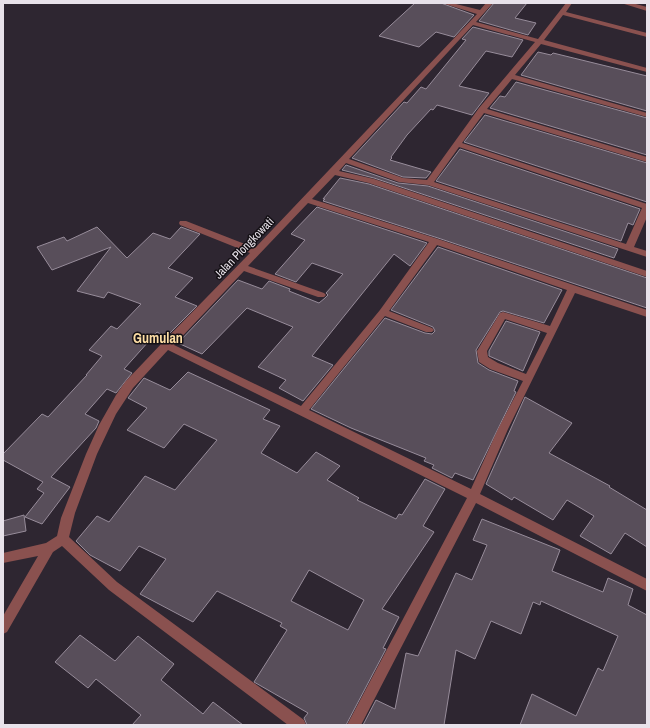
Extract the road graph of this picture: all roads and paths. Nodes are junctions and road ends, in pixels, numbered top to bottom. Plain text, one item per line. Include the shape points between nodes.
1 (445, 3) edge
2 (490, 3) edge
3 (569, 3) edge
4 (624, 3) edge
5 (647, 9) edge
6 (482, 13) junction
7 (562, 13) junction
8 (472, 23) junction
9 (647, 35) edge
10 (539, 42) junction
11 (647, 70) edge
12 (510, 76) junction
13 (482, 110) junction
14 (647, 115) edge
15 (457, 144) junction
16 (344, 160) junction
17 (647, 160) edge
18 (333, 172) junction
19 (429, 183) junction
20 (306, 200) junction
21 (183, 223) dead end
22 (435, 241) junction
23 (629, 248) junction
24 (256, 252) junction
25 (647, 254) edge
26 (242, 267) junction
27 (647, 274) edge
28 (573, 288) junction
29 (322, 295) dead end
30 (383, 312) junction
31 (647, 314) edge
32 (429, 330) dead end
33 (553, 331) junction
34 (166, 345) junction
35 (529, 379) junction
36 (302, 412) junction
37 (473, 497) junction
38 (63, 539) junction
39 (49, 548) junction
40 (3, 558) edge
41 (647, 585) edge
42 (3, 628) edge
43 (299, 725) edge
44 (354, 725) edge

1 - 6 street
2 - 6 street, Jalan Plongkowati
3 - 7 street
4 - 5 street
6 - 8 street, Jalan Plongkowati
7 - 9 street
7 - 10 street
8 - 10 street
8 - 16 street, Jalan Plongkowati
10 - 11 street
10 - 12 street
12 - 13 street
12 - 14 street
13 - 15 street
13 - 17 street
15 - 19 street
15 - 23 street via 647,207
16 - 18 street, Jalan Plongkowati
16 - 19 street via 402,180
18 - 20 street, Jalan Plongkowati
18 - 27 street via 371,181
19 - 23 street
20 - 22 street
20 - 24 street, Jalan Plongkowati
21 - 24 street
22 - 28 street
22 - 30 street
23 - 25 street
24 - 26 street, Jalan Plongkowati
26 - 29 street
26 - 34 street, Jalan Plongkowati
28 - 31 street
28 - 33 street
30 - 32 street
30 - 36 street
33 - 35 street
33 - 35 street via 503,314 482,351 483,359 494,366
34 - 36 street
34 - 38 street, Jalan Plongkowati via 115,404 66,518
35 - 37 street via 503,429
36 - 37 street
37 - 41 street
37 - 44 street
38 - 39 street
38 - 43 street via 114,586
39 - 40 street
39 - 42 street

